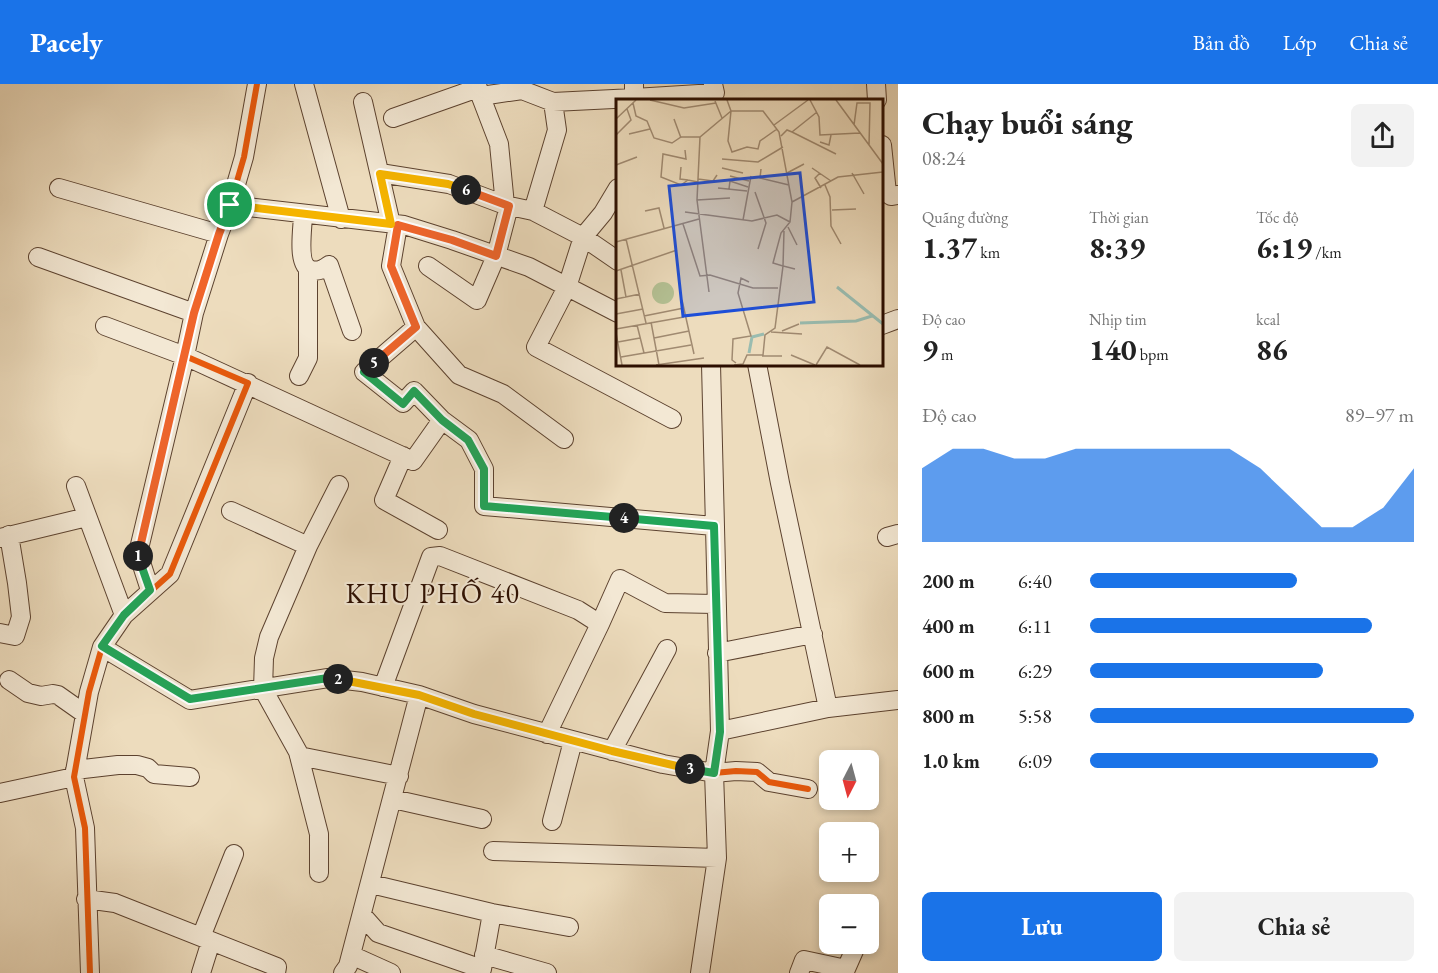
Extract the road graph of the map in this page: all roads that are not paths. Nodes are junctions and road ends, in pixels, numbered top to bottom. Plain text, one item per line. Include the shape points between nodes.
1 (257, 84) edge
2 (304, 84) edge
3 (876, 84) edge
4 (479, 89) edge
5 (634, 91) edge
6 (714, 92) edge
7 (877, 99) edge
8 (363, 102) dead end
9 (553, 102) junction
10 (393, 118) dead end
11 (883, 155) edge
12 (380, 174) junction
13 (59, 189) dead end
14 (616, 195) edge
15 (895, 195) edge
16 (230, 205) junction
17 (507, 205) junction
18 (532, 211) junction
19 (303, 214) junction
20 (610, 217) edge
21 (341, 219) junction
22 (395, 225) junction
23 (219, 234) junction
24 (583, 237) junction
25 (496, 256) junction
26 (38, 257) dead end
27 (616, 260) edge
28 (428, 266) dead end
29 (308, 268) junction
30 (567, 287) junction
31 (616, 312) edge
32 (194, 313) junction
33 (898, 319) edge
34 (883, 325) edge
35 (105, 326) dead end
36 (416, 327) junction
37 (352, 331) dead end
38 (185, 356) junction
39 (711, 366) edge
40 (758, 366) edge
41 (299, 376) dead end
42 (248, 383) junction
43 (672, 419) dead end
44 (442, 420) junction
45 (564, 439) dead end
46 (403, 456) junction
47 (339, 485) dead end
48 (75, 486) dead end
49 (231, 511) dead end
50 (87, 517) junction
51 (714, 526) junction
52 (438, 530) dead end
53 (4, 537) edge
54 (308, 546) junction
55 (150, 590) junction
56 (715, 604) junction
57 (124, 615) junction
58 (600, 624) junction
59 (0, 633) edge
60 (813, 634) junction
61 (102, 646) junction
62 (667, 649) dead end
63 (717, 653) junction
64 (9, 680) dead end
65 (383, 687) junction
66 (263, 688) junction
67 (419, 695) junction
68 (898, 700) edge
69 (828, 708) junction
70 (85, 714) junction
71 (720, 732) junction
72 (547, 734) junction
73 (573, 741) junction
74 (612, 751) junction
75 (299, 756) junction
76 (714, 773) junction
77 (75, 774) junction
78 (399, 776) junction
79 (190, 777) dead end
80 (808, 789) dead end
81 (0, 793) edge
82 (393, 799) junction
83 (482, 819) dead end
84 (552, 821) dead end
85 (493, 851) dead end
86 (234, 854) dead end
87 (717, 858) junction
88 (319, 873) dead end
89 (371, 884) junction
90 (86, 899) junction
91 (492, 913) junction
92 (362, 915) junction
93 (569, 927) dead end
94 (206, 939) junction
95 (853, 954) edge
96 (351, 955) junction
97 (484, 955) junction
98 (90, 973) edge
99 (201, 973) edge
100 (276, 973) edge
101 (344, 973) edge
102 (391, 973) edge
103 (548, 973) edge
104 (700, 973) edge
105 (799, 973) edge

1 - 16 street
2 - 21 street
3 - 7 street
4 - 9 street via 522,90
4 - 10 street
4 - 17 street via 499,144
5 - 6 street
5 - 9 street
8 - 12 street
9 - 18 street via 557,130
11 - 15 street via 887,193
12 - 17 street via 448,184
12 - 22 street
13 - 23 street
14 - 20 street
16 - 19 street
16 - 23 street
17 - 18 street
17 - 25 street
18 - 24 street
19 - 21 street
19 - 29 street via 302,257
20 - 24 street
21 - 22 street
22 - 25 street
22 - 36 street via 391,266
23 - 32 street
24 - 27 street
24 - 30 street
25 - 28 street via 477,300
25 - 30 street via 529,267
26 - 32 street
29 - 37 street via 319,270 329,265
29 - 41 street via 308,358
30 - 31 street
30 - 43 street via 536,347
32 - 38 street
33 - 34 street
35 - 38 street
36 - 44 street via 364,372 403,404 414,391
36 - 45 street via 459,375 503,394
38 - 42 street
38 - 55 street via 138,554
39 - 51 street
40 - 60 street
42 - 46 street
42 - 55 street via 170,574
44 - 46 street via 413,460
44 - 51 street via 468,440 484,469 484,506
46 - 52 street via 384,500
47 - 54 street
48 - 50 street
49 - 54 street
50 - 53 street
50 - 57 street
51 - 56 street
53 - 59 street via 17,583 21,617 15,636
54 - 66 street via 268,637
55 - 57 street
56 - 58 street via 665,603 620,579
56 - 63 street
57 - 61 street
58 - 65 street via 578,610 440,556 431,558
58 - 72 street
60 - 63 street
60 - 69 street
61 - 66 street via 190,699
61 - 70 street
62 - 74 street
63 - 71 street
64 - 70 street via 28,693 58,695
65 - 66 street via 328,678
65 - 67 street
66 - 75 street
67 - 72 street
67 - 78 street
68 - 69 street
69 - 71 street
70 - 77 street
71 - 76 street
72 - 73 street
73 - 74 street
73 - 84 street
74 - 76 street
75 - 78 street
75 - 88 street via 319,834
76 - 80 street via 757,772 770,782
76 - 87 street
77 - 79 street via 137,765 154,774
77 - 81 street
77 - 90 street via 85,828
78 - 82 street
82 - 83 street
82 - 89 street
85 - 87 street
86 - 94 street
87 - 104 street
89 - 91 street
89 - 92 street
90 - 94 street via 115,903
90 - 98 street
91 - 93 street
91 - 97 street
92 - 96 street
92 - 97 street via 378,933 482,969
94 - 99 street
94 - 100 street via 277,967
95 - 105 street via 846,969 804,960
96 - 101 street
96 - 102 street
97 - 103 street

